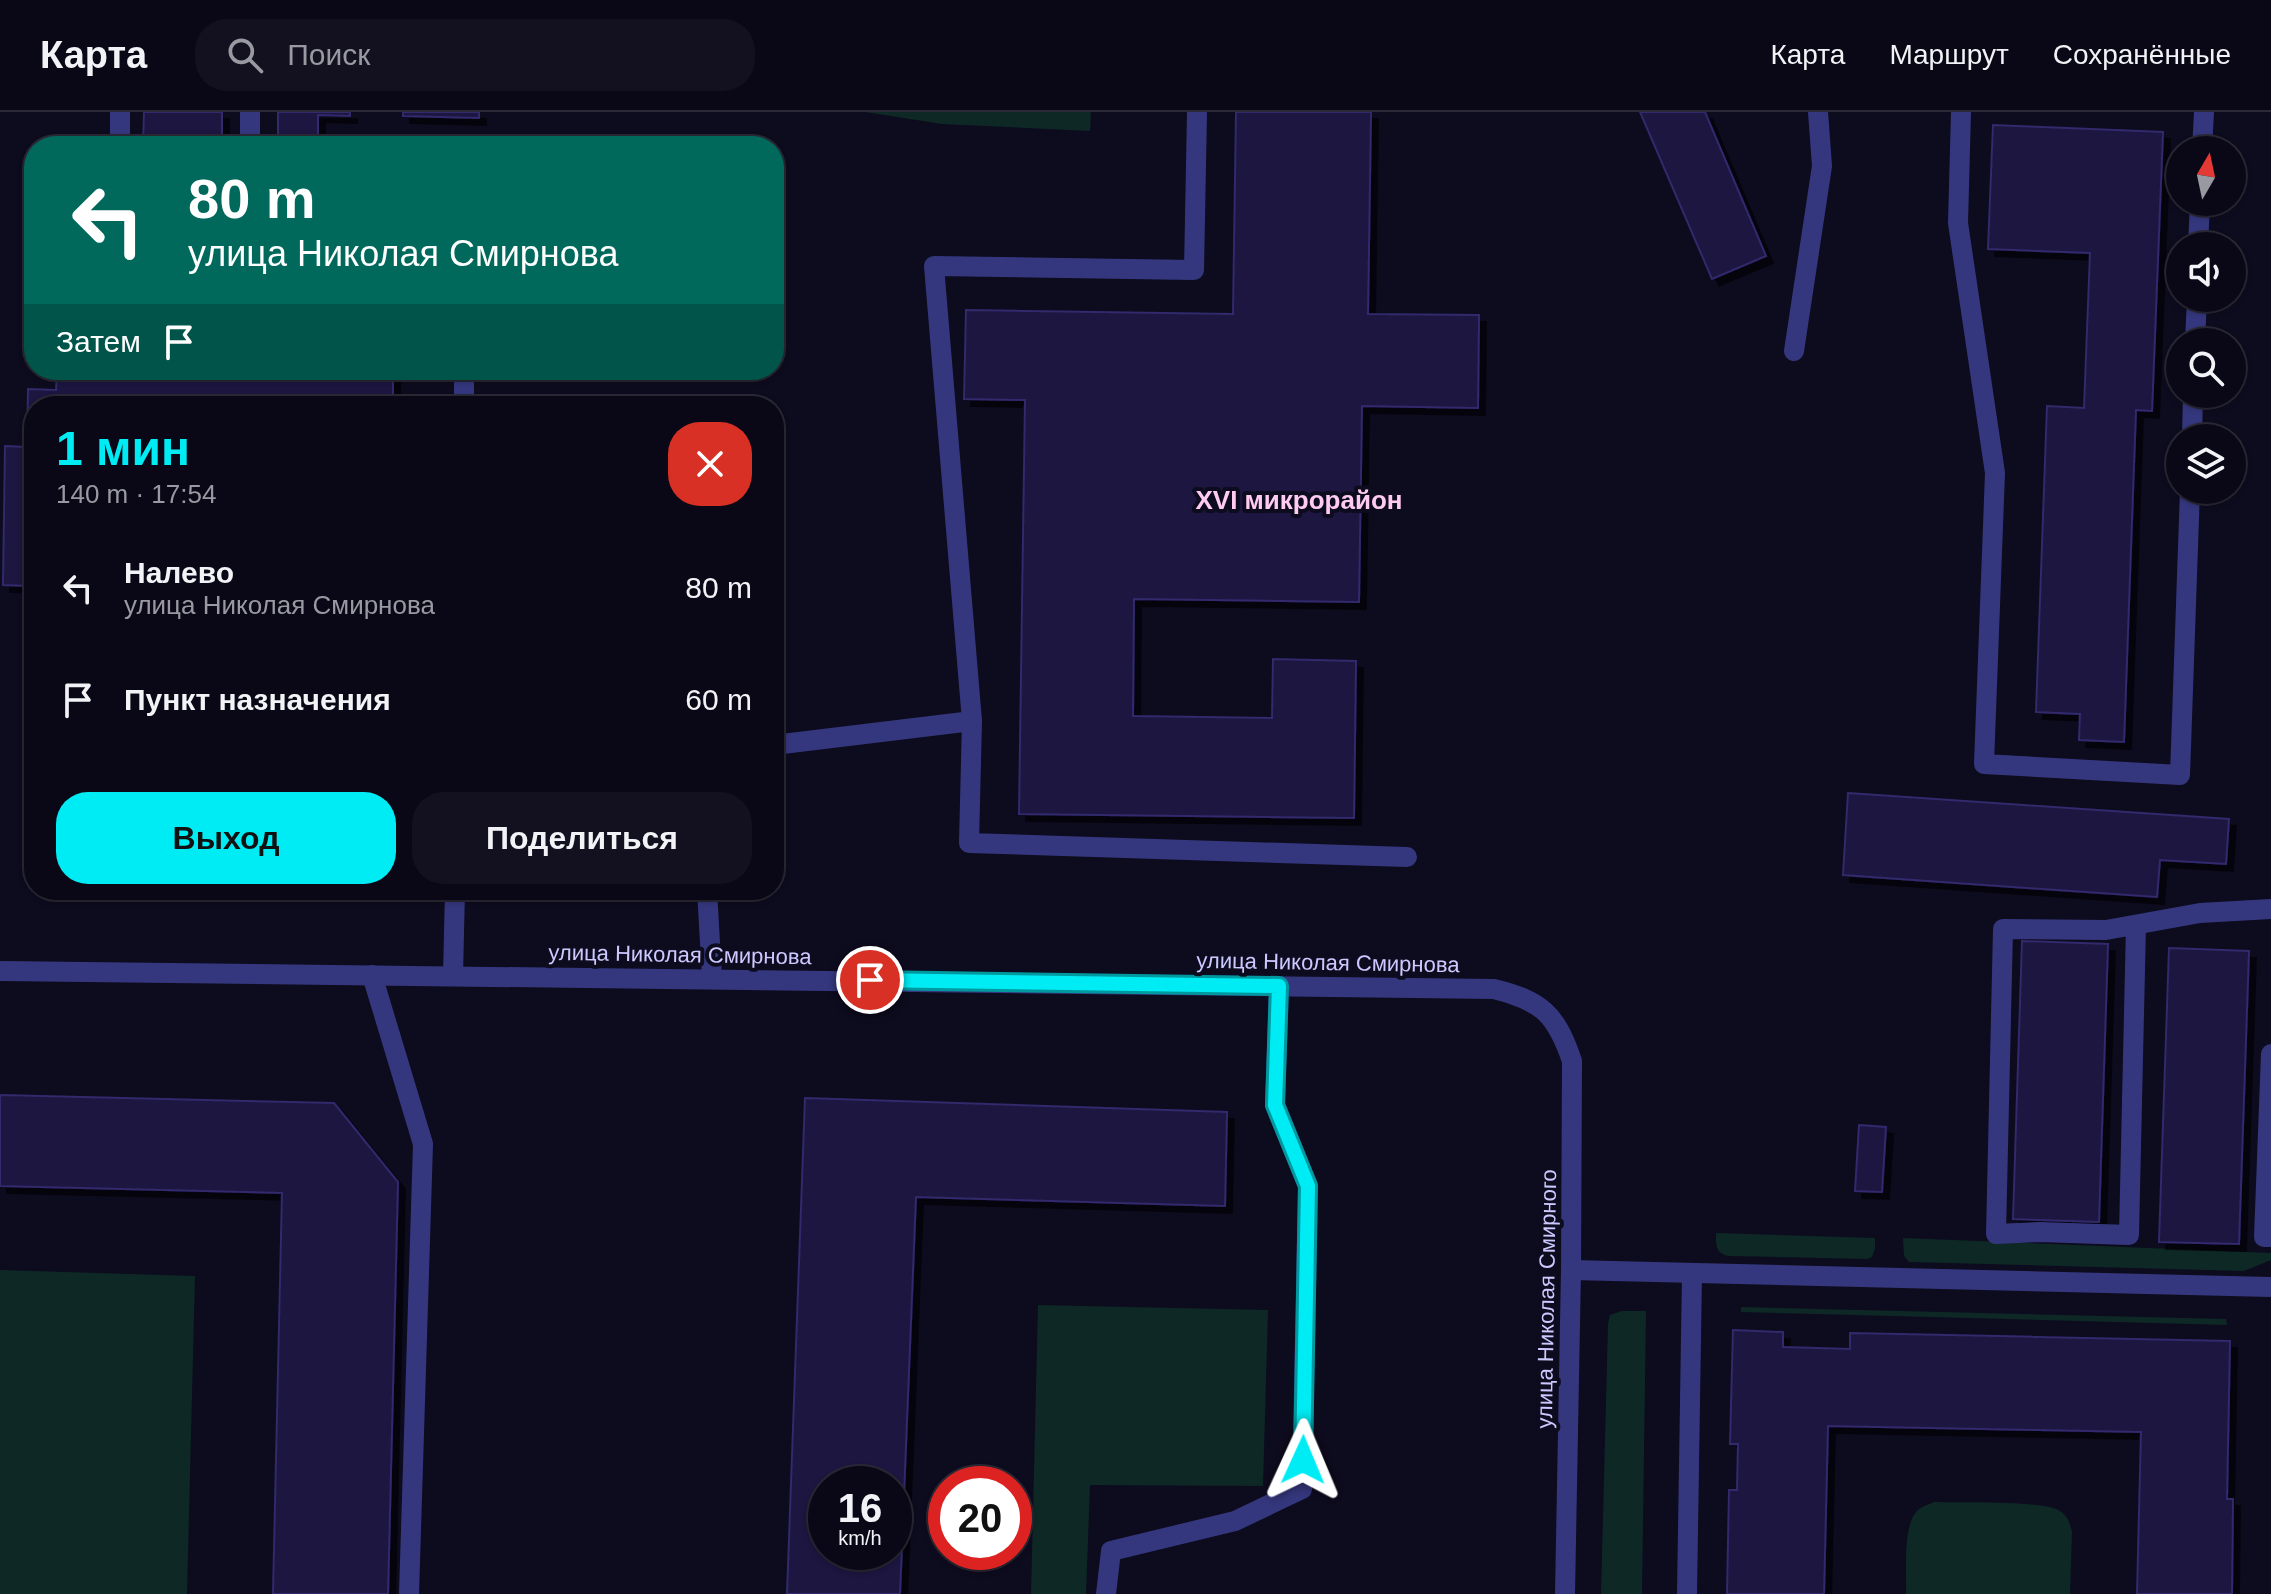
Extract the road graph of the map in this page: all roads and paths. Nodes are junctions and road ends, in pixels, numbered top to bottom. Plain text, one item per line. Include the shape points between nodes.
1 (120, 112) edge
2 (250, 112) edge
3 (1197, 112) edge
4 (1818, 112) edge
5 (1961, 112) edge
6 (2204, 112) edge
7 (120, 136) edge
8 (250, 136) edge
9 (2203, 136) edge
10 (1794, 351) dead end
11 (2190, 504) edge
12 (972, 721) junction
13 (784, 744) edge
14 (1407, 857) dead end
15 (455, 900) edge
16 (708, 900) edge
17 (2271, 909) edge
18 (2136, 925) junction
19 (0, 971) edge
20 (372, 975) junction
21 (453, 976) junction
22 (712, 978) junction
23 (1279, 986) junction
24 (1546, 1011) joint
25 (2271, 1054) edge
26 (2271, 1237) edge
27 (1571, 1270) junction
28 (1692, 1273) junction
29 (2271, 1287) edge
30 (409, 1594) edge
31 (1106, 1594) edge
32 (1565, 1594) edge
33 (1687, 1594) edge

1 - 7 street
2 - 8 street
3 - 12 street via 1194,270 934,266
4 - 10 street via 1822,166
5 - 11 street via 1958,223 1995,473 1984,764 2180,775
6 - 9 street
12 - 13 street
12 - 14 street via 969,843
15 - 21 street
16 - 22 street
17 - 18 street via 2200,913
18 - 18 street via 2129,1235 1996,1234 2003,929 2106,930
19 - 20 street, улица Николая Смирнова
20 - 21 street, улица Николая Смирнова
20 - 30 street via 423,1144
21 - 22 street, улица Николая Смирнова
22 - 23 street, улица Николая Смирнова
23 - 24 street, улица Николая Смирнова via 1494,989 1522,996
23 - 31 street via 1275,1105 1308,1186 1302,1489 1235,1521 1111,1551
24 - 27 street, улица Николая Смирного via 1572,1061
25 - 26 street via 2264,1237
27 - 28 street
27 - 32 street, улица Николая Смирного
28 - 29 street
28 - 33 street

